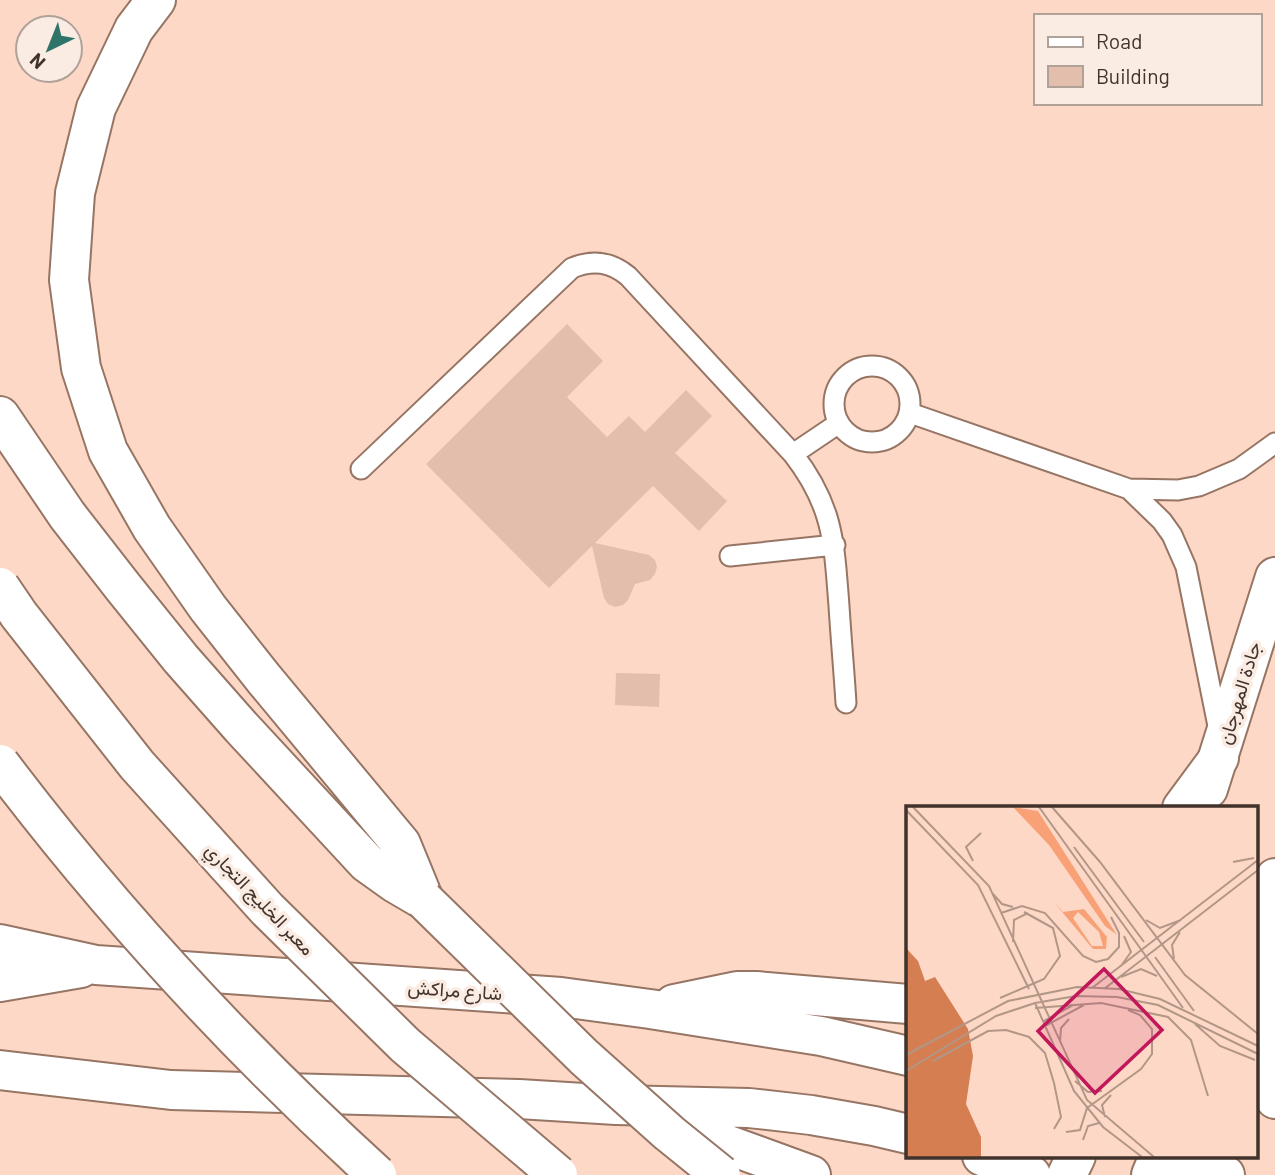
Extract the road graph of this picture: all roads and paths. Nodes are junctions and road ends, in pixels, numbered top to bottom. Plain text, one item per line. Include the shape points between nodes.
1 (156, 0) edge
2 (910, 413) junction
3 (0, 415) edge
4 (839, 423) junction
5 (1275, 443) edge
6 (793, 454) junction
7 (361, 470) dead end
8 (1129, 489) junction
9 (835, 545) junction
10 (730, 556) dead end
11 (1275, 578) edge
12 (0, 587) edge
13 (846, 703) dead end
14 (1221, 753) junction
15 (0, 764) edge
16 (1183, 806) edge
17 (1202, 806) edge
18 (1275, 877) edge
19 (424, 900) junction
20 (1258, 918) edge
21 (0, 944) edge
22 (96, 965) junction
23 (0, 982) edge
24 (906, 1004) edge
25 (650, 1009) junction
26 (906, 1056) edge
27 (0, 1070) edge
28 (1275, 1099) edge
29 (616, 1105) junction
30 (906, 1134) edge
31 (987, 1158) edge
32 (1075, 1158) edge
33 (1158, 1158) edge
34 (1181, 1158) edge
35 (377, 1175) edge
36 (558, 1175) edge
37 (722, 1175) edge
38 (811, 1175) edge
39 (1031, 1175) edge
40 (1067, 1175) edge
41 (1151, 1175) edge
42 (1225, 1175) edge

1 - 19 main road via 134,29 96,108 75,193 69,281 81,368 108,451 152,528 208,608 401,844
2 - 4 lane via 896,435 872,442 859,440
2 - 4 lane via 908,388 901,378 891,370 867,365 844,376 837,387 834,411
2 - 8 lane
3 - 19 main road via 67,515 181,659 367,863
4 - 6 lane
5 - 8 lane via 1239,469 1199,486
6 - 7 lane via 628,276 610,265 590,262 572,268
6 - 9 lane via 816,487
8 - 14 lane via 1167,528 1186,567
9 - 10 lane
9 - 13 lane
11 - 14 main road, جادة المهرجان
12 - 36 main road, معبر الخليج التجاري, bridge via 137,765 267,909 405,1045
14 - 16 main road
14 - 17 main road, جادة المهرجان
15 - 35 main road, bridge via 174,974
18 - 20 main road
18 - 28 main road via 1258,1010 1263,1065
19 - 37 main road, bridge via 584,1057
21 - 22 main road, شارع مراكش
22 - 23 main road
22 - 25 main road, شارع مراكش via 561,997
24 - 25 main road via 737,991
25 - 26 main road, شارع مراكش via 821,1036
27 - 29 main road via 171,1090
29 - 30 main road via 749,1108
29 - 38 main road
31 - 39 main road
32 - 40 main road
33 - 41 main road
34 - 42 main road

